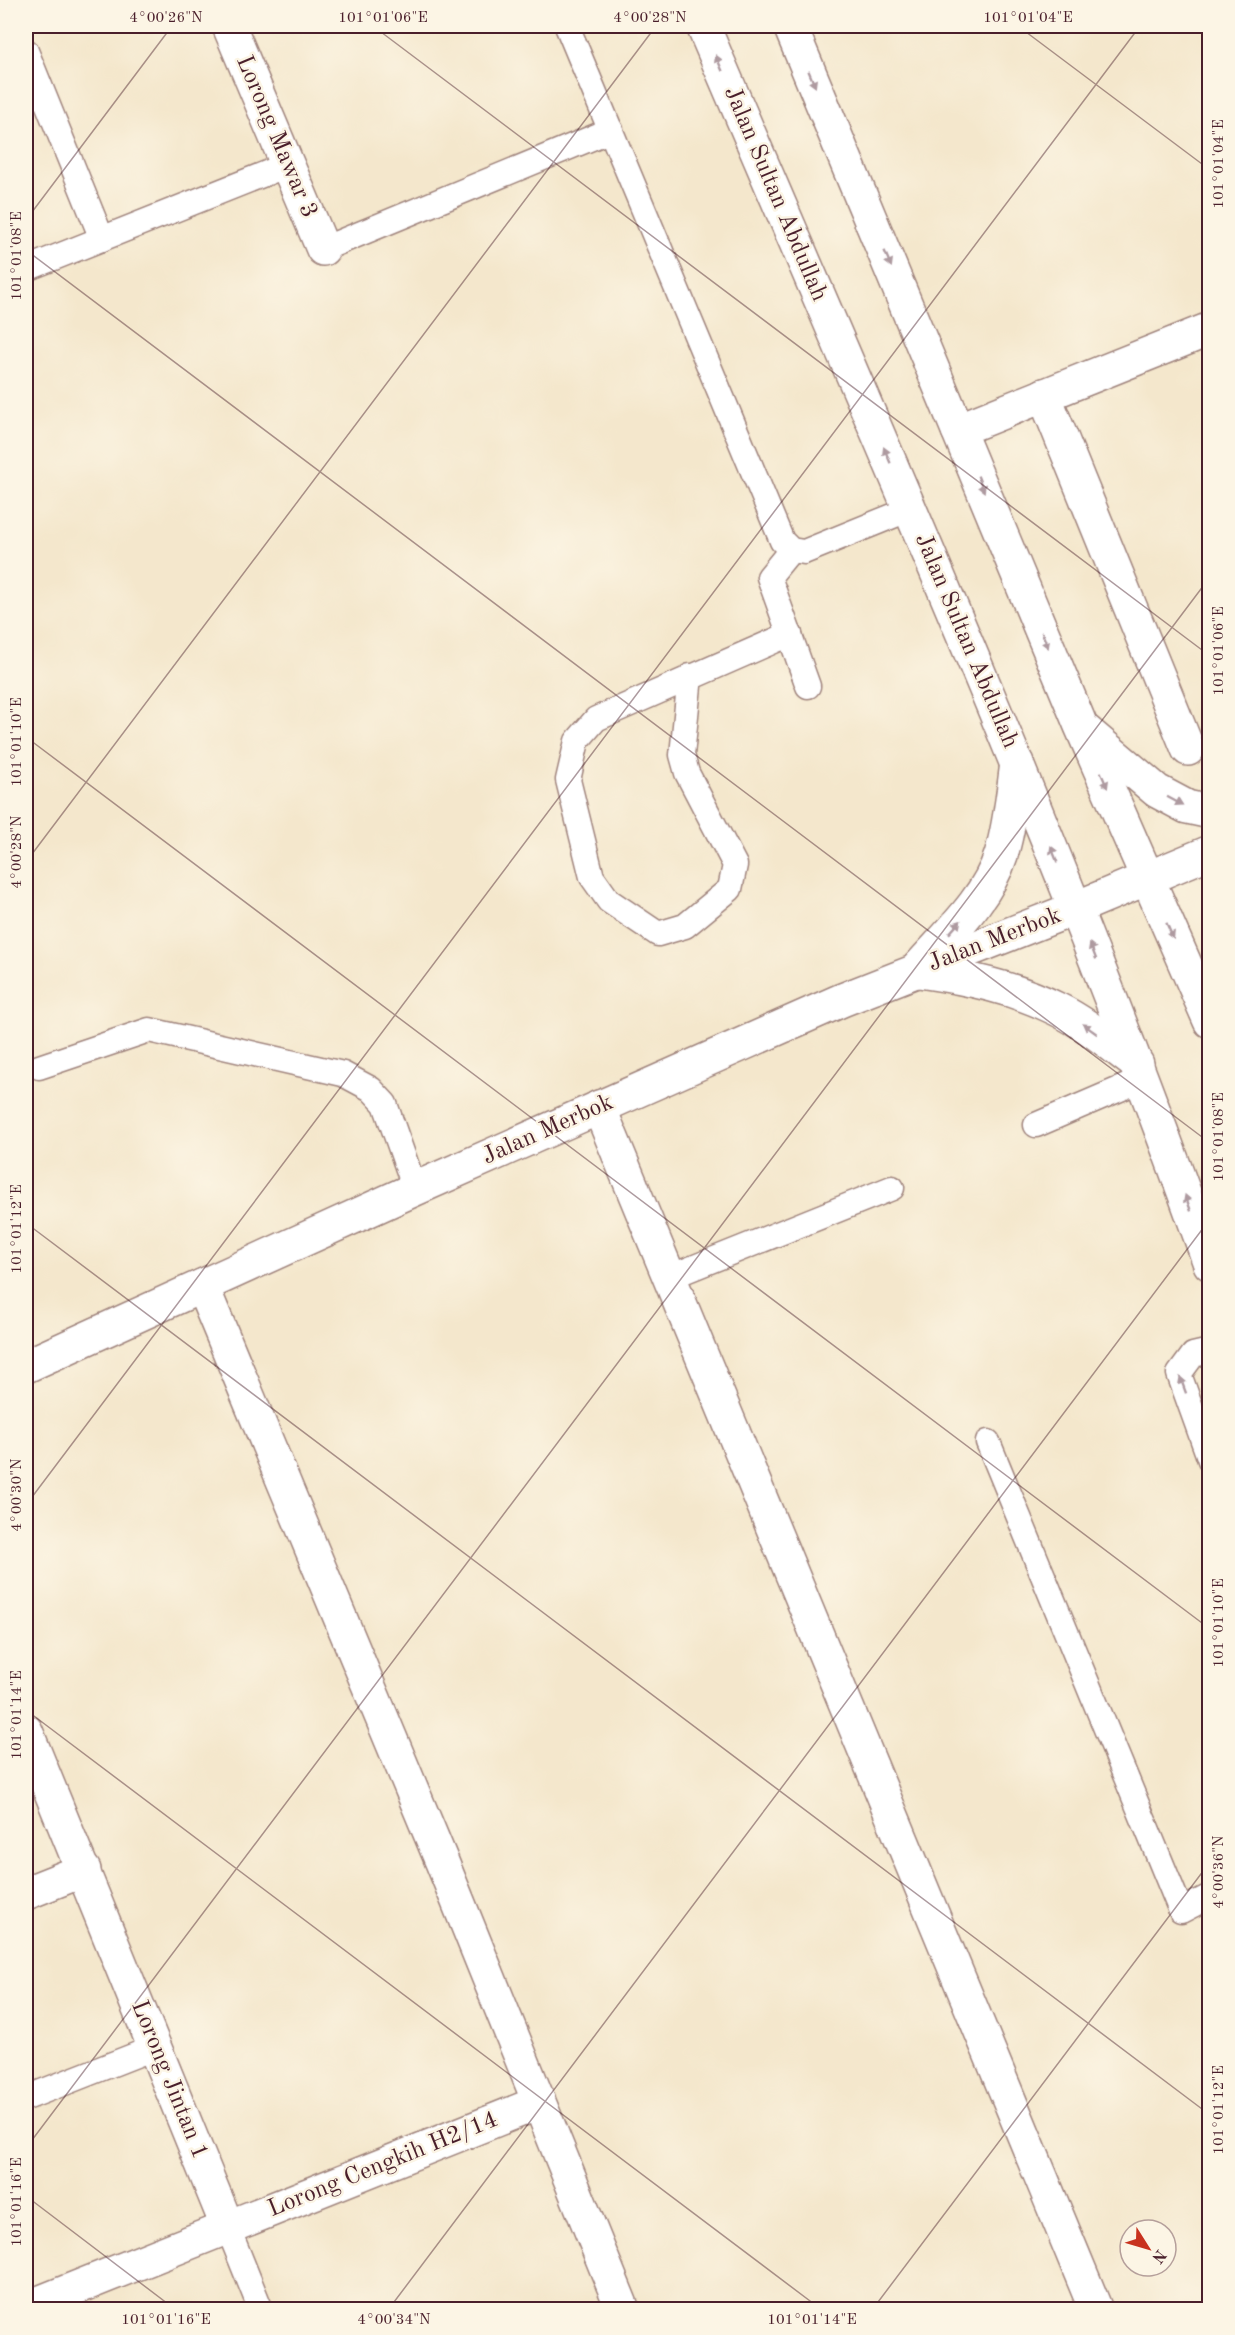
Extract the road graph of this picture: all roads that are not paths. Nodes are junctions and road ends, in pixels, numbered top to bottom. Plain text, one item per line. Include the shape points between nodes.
1 (229, 26) edge
2 (567, 26) edge
3 (703, 26) edge
4 (790, 26) edge
5 (26, 51) edge
6 (611, 130) junction
7 (287, 165) junction
8 (102, 239) junction
9 (323, 249) joint
10 (26, 269) edge
11 (1209, 329) edge
12 (1044, 395) junction
13 (958, 430) junction
14 (910, 509) junction
15 (791, 550) junction
16 (790, 634) junction
17 (690, 676) junction
18 (808, 686) dead end
19 (1081, 726) junction
20 (1188, 749) dead end
21 (1017, 762) junction
22 (1209, 812) edge
23 (1209, 852) edge
24 (1146, 878) junction
25 (1076, 908) junction
26 (916, 971) junction
27 (1209, 1021) edge
28 (39, 1067) dead end
29 (1140, 1072) junction
30 (599, 1107) junction
31 (1036, 1125) dead end
32 (892, 1188) dead end
33 (415, 1189) junction
34 (1209, 1264) edge
35 (670, 1277) junction
36 (202, 1286) junction
37 (1209, 1351) edge
38 (26, 1366) edge
39 (988, 1442) dead end
40 (1209, 1460) edge
41 (26, 1731) edge
42 (84, 1870) junction
43 (26, 1893) edge
44 (1209, 1896) edge
45 (156, 2047) junction
46 (26, 2098) edge
47 (538, 2103) junction
48 (228, 2228) junction
49 (26, 2308) edge
50 (261, 2310) edge
51 (623, 2310) edge
52 (1096, 2310) edge

1 - 7 street, Lorong Mawar 3
2 - 6 lane
14 -> 3 street, Jalan Sultan Abdullah
4 -> 13 street
5 - 8 lane
6 - 9 lane
6 - 15 lane via 778,530
7 - 8 lane
7 - 9 street, Lorong Mawar 3
8 - 10 lane
11 - 12 street
12 - 13 street
12 - 20 street
13 -> 19 street
14 - 15 lane via 804,552
14 - 21 street, Jalan Sultan Abdullah
15 - 16 lane via 769,577
16 - 17 lane
16 - 18 lane
17 - 17 lane via 596,719 577,741 567,780 592,877 609,901 658,934 685,926 730,888 735,866 687,773 682,755
19 -> 22 street via 1157,791 1187,807
19 -> 24 street
25 -> 21 street, Jalan Sultan Abdullah
26 -> 21 street via 987,886 1001,855
23 - 24 street, Jalan Merbok
24 - 25 street, Jalan Merbok
24 -> 27 street
25 - 26 street, Jalan Merbok
29 -> 25 street, Jalan Sultan Abdullah
29 -> 26 street via 1083,1024 1058,1009 976,980
26 - 30 street, Jalan Merbok
28 - 33 lane via 149,1030 343,1074 371,1089 385,1104
29 - 31 lane
34 -> 29 street, Jalan Sultan Abdullah
30 - 33 street, Jalan Merbok
30 - 35 street
32 - 35 lane
33 - 36 street, Jalan Merbok
35 - 52 street
36 - 38 street, Jalan Merbok
36 - 47 street
40 -> 37 lane via 1179,1374 1194,1355
39 - 44 lane via 1181,1911
41 - 42 street, Lorong Jintan 1
42 - 43 street
42 - 45 street, Lorong Jintan 1
45 - 46 lane
45 - 48 street, Lorong Jintan 1
47 - 48 street, Lorong Cengkih H2/14
47 - 51 street
48 - 49 street
48 - 50 lane

